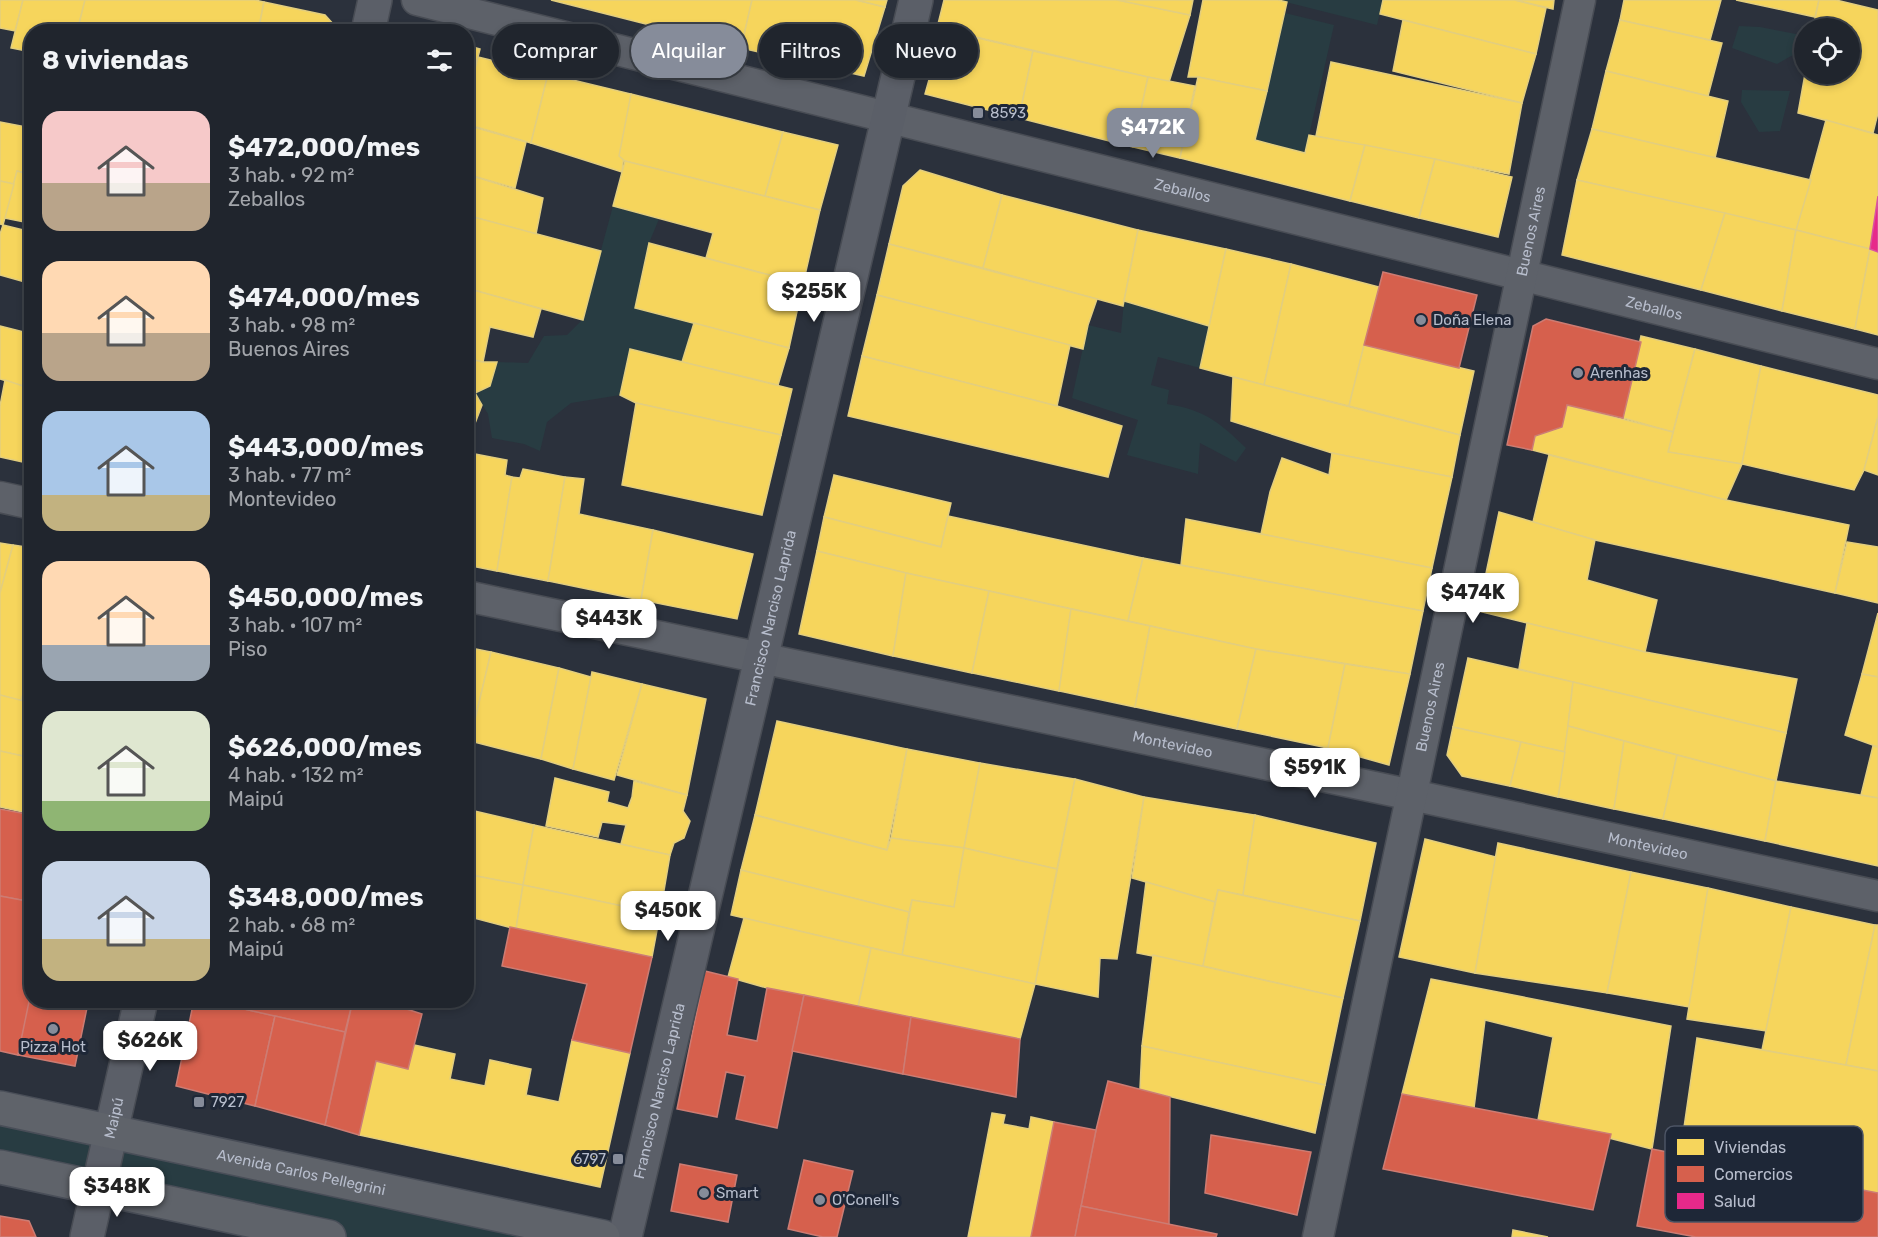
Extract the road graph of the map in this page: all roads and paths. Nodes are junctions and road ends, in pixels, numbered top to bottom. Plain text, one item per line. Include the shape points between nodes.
1 (375, 0) edge
2 (417, 0) edge
3 (916, 0) edge
4 (1580, 0) edge
5 (370, 24) edge
6 (889, 117) junction
7 (1522, 275) junction
8 (1878, 364) edge
9 (0, 497) edge
10 (24, 502) edge
11 (474, 598) edge
12 (761, 658) junction
13 (1412, 795) junction
14 (1878, 896) edge
15 (139, 1008) edge
16 (0, 1108) edge
17 (110, 1131) junction
18 (0, 1167) edge
19 (98, 1188) junction
20 (87, 1237) edge
21 (328, 1237) edge
22 (603, 1237) edge
23 (626, 1237) edge
24 (1318, 1237) edge

1 - 5 main road
2 - 6 street, Zeballos
3 - 6 main road, Francisco Narciso Laprida
4 - 7 street, Buenos Aires
6 - 7 street, Zeballos
6 - 12 main road, Francisco Narciso Laprida
7 - 8 street, Zeballos
7 - 13 street, Buenos Aires
9 - 10 street
11 - 12 street, Montevideo
12 - 13 street, Montevideo
12 - 23 main road, Francisco Narciso Laprida
13 - 14 street, Montevideo
13 - 24 street, Buenos Aires
15 - 17 main road, Maipú
16 - 17 main road, Avenida Carlos Pellegrini
17 - 19 main road, Maipú
17 - 22 main road, Avenida Carlos Pellegrini
18 - 19 main road
19 - 20 main road, Maipú
19 - 21 main road

